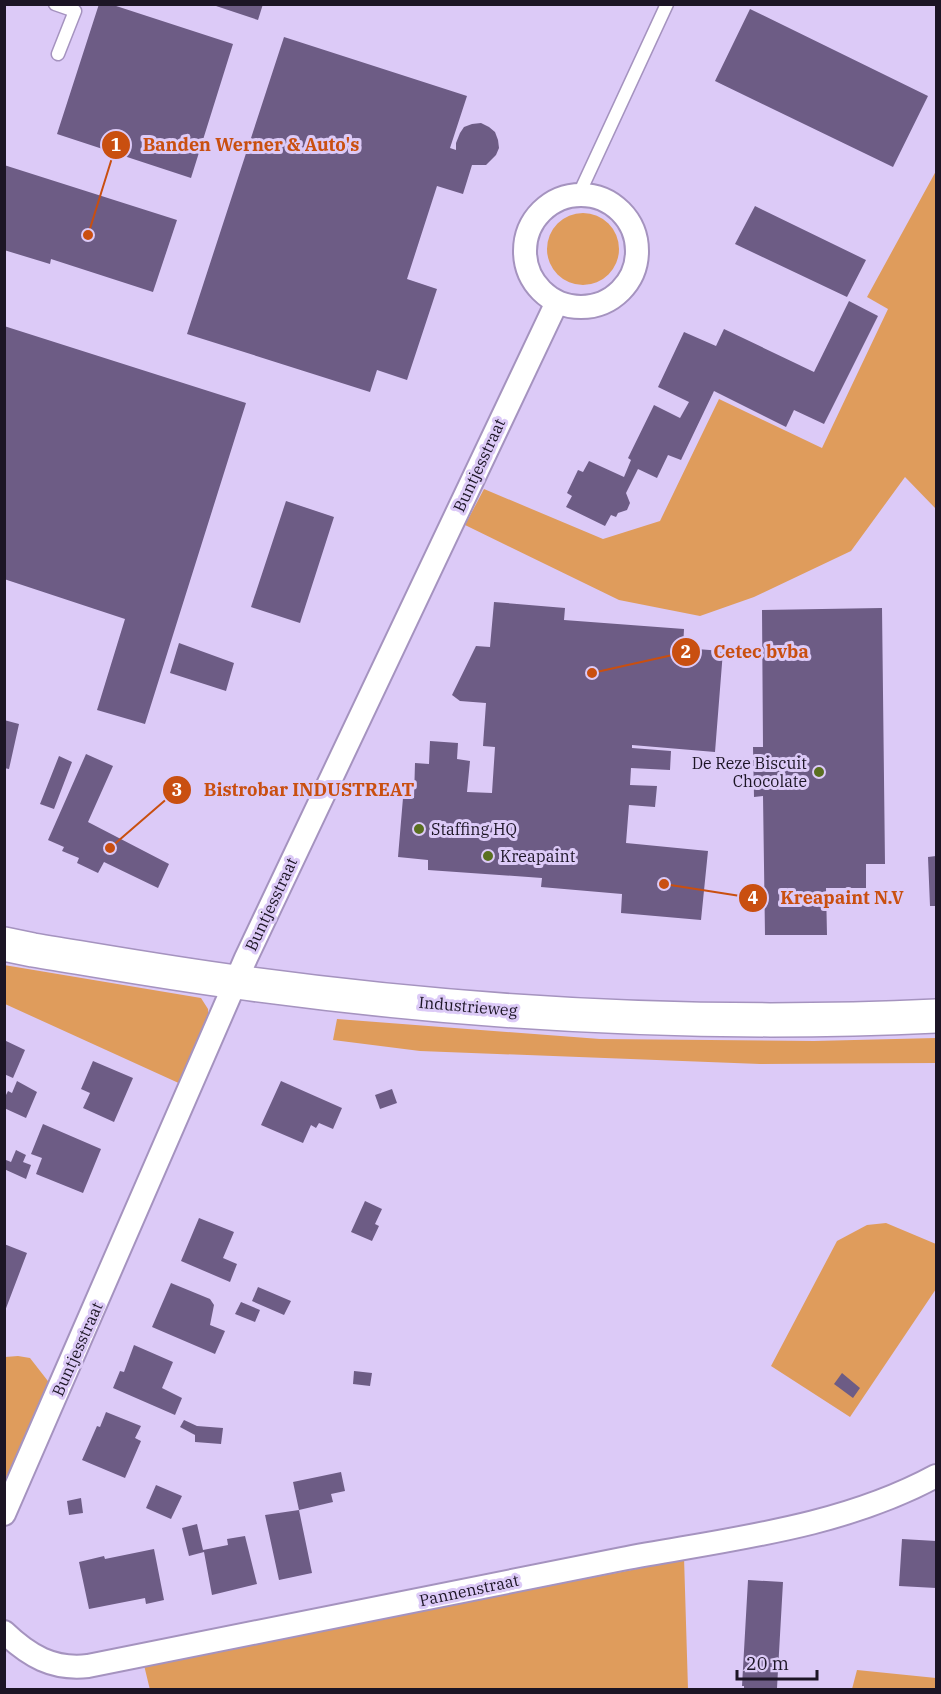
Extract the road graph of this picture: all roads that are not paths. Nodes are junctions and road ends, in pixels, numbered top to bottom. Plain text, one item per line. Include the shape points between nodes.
1 (55, 4) edge
2 (667, 4) edge
3 (58, 54) dead end
4 (579, 194) junction
5 (557, 302) junction
6 (4, 944) edge
7 (237, 982) junction
8 (936, 1016) edge
9 (936, 1476) edge
10 (4, 1514) edge
11 (4, 1632) edge

1 - 3 lane via 75,11
2 - 4 lane
4 - 5 street via 561,198 545,208 532,222 526,239 525,258 530,276 541,291
4 - 5 street via 614,205 627,218 638,253 634,271 610,299 593,306 574,307
5 - 7 street, Buntjesstraat
6 - 7 main road, Industrieweg
7 - 8 main road, Industrieweg via 551,1013 715,1019
7 - 10 street, Buntjesstraat
9 - 11 street, Pannenstraat via 852,1513 774,1531 88,1666 72,1668 44,1661

